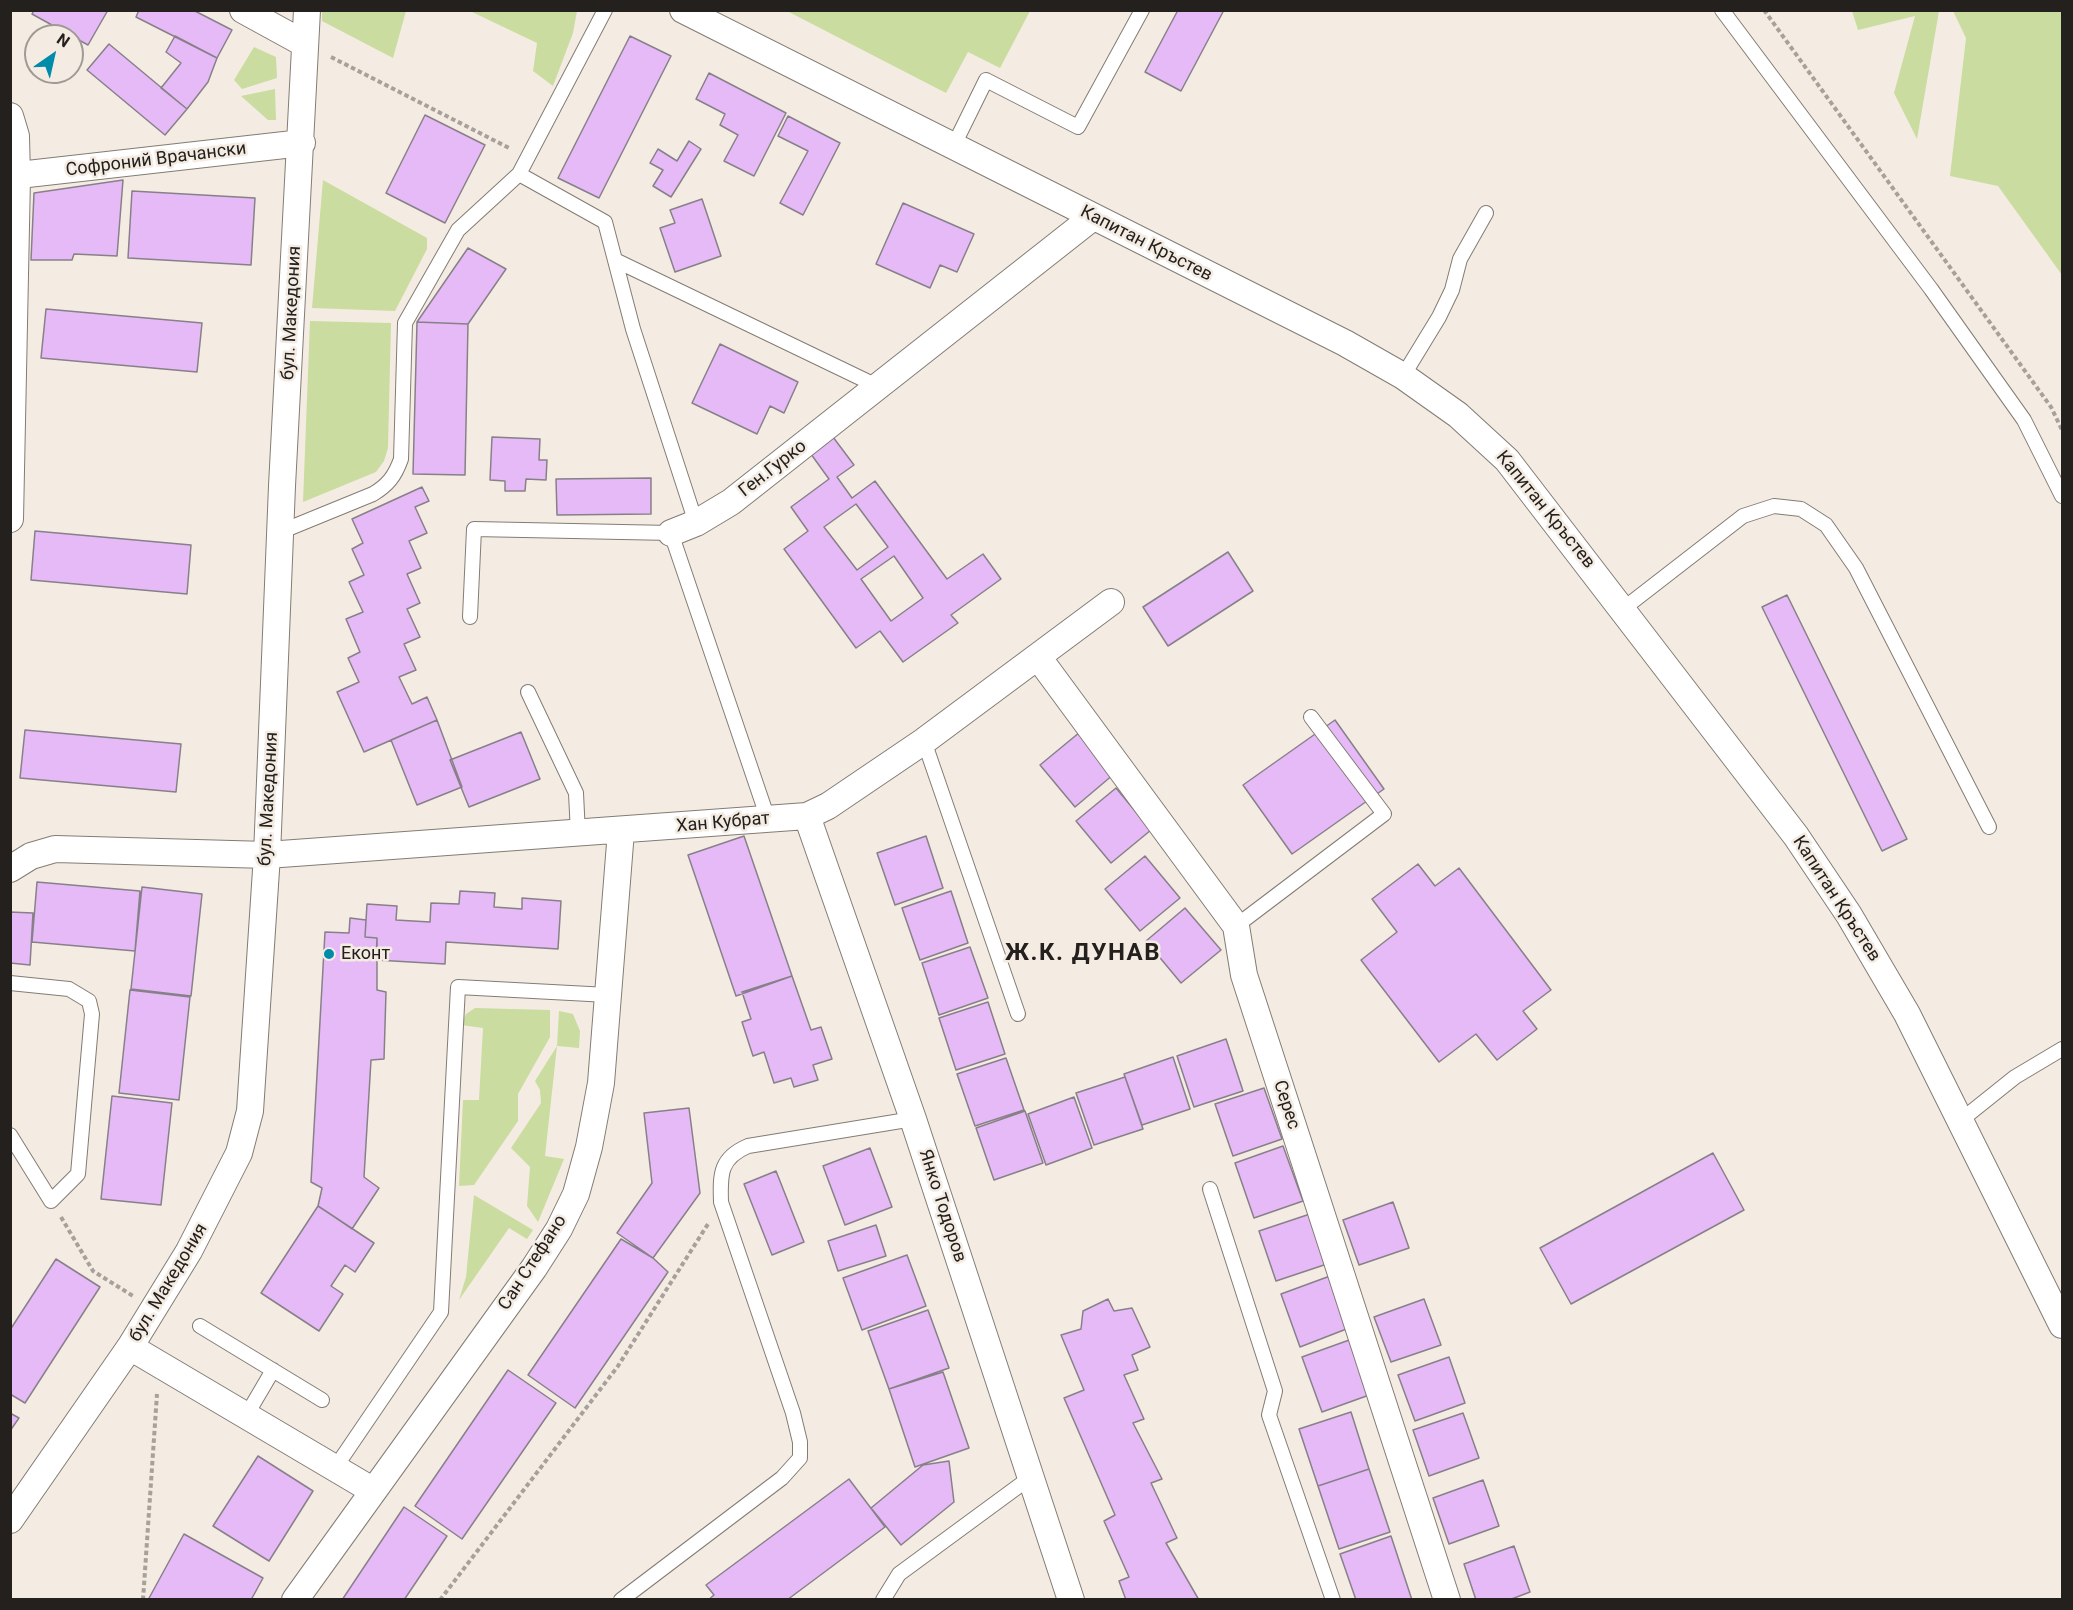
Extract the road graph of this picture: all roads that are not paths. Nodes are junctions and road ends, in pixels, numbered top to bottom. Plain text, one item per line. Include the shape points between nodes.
1 (243, 10) edge
2 (307, 10) edge
3 (605, 10) edge
4 (683, 10) edge
5 (1142, 10) edge
6 (1722, 10) edge
7 (305, 44) junction
8 (10, 116) edge
9 (302, 143) junction
10 (953, 147) junction
11 (519, 174) junction
12 (14, 177) edge
13 (1486, 213) dead end
14 (1093, 217) junction
15 (617, 261) junction
16 (1403, 376) junction
17 (877, 386) junction
18 (2062, 496) edge
19 (10, 519) edge
20 (696, 523) junction
21 (280, 532) junction
22 (671, 533) junction
23 (1111, 602) dead end
24 (1623, 609) junction
25 (470, 617) dead end
26 (1038, 657) junction
27 (528, 692) dead end
28 (1311, 717) dead end
29 (924, 741) junction
30 (807, 816) junction
31 (768, 819) junction
32 (1989, 827) dead end
33 (621, 831) junction
34 (578, 834) junction
35 (267, 855) junction
36 (10, 869) edge
37 (1236, 926) junction
38 (10, 983) edge
39 (608, 994) junction
40 (1018, 1014) dead end
41 (2062, 1049) edge
42 (914, 1119) junction
43 (1960, 1122) junction
44 (10, 1135) edge
45 (1210, 1189) dead end
46 (2062, 1325) edge
47 (200, 1326) dead end
48 (130, 1347) junction
49 (273, 1370) junction
50 (322, 1400) dead end
51 (246, 1416) junction
52 (335, 1468) junction
53 (1031, 1477) junction
54 (372, 1490) junction
55 (10, 1520) edge
56 (296, 1599) edge
57 (621, 1599) edge
58 (884, 1599) edge
59 (1071, 1599) edge
60 (1333, 1599) edge
61 (1447, 1599) edge

1 - 7 street
2 - 7 street, бул. Македония
3 - 11 lane
4 - 10 street, Капитан Кръстев
5 - 10 lane via 1078,127 986,80
6 - 18 lane via 2024,420
7 - 9 street, бул. Македония
8 - 12 street via 15,136
9 - 12 street, Софроний Врачански
9 - 21 street, бул. Македония
10 - 14 street, Капитан Кръстев
11 - 15 lane via 605,222
11 - 21 lane via 458,230 405,324 401,459 396,473 374,494
12 - 19 street
13 - 16 lane via 1460,259 1452,290 1439,317
14 - 16 street, Капитан Кръстев
14 - 17 street, Ген.Гурко
15 - 17 lane
15 - 20 lane via 633,329
16 - 24 street, Капитан Кръстев via 1458,415 1507,460
17 - 20 street, Ген.Гурко via 731,502
20 - 22 street, Ген.Гурко
21 - 35 street, бул. Македония
22 - 25 lane, Ген.Гурко via 474,529
22 - 31 lane
23 - 26 street, Хан Кубрат
24 - 32 lane via 1743,516 1774,506 1801,509 1826,525 1856,568
24 - 43 street, Капитан Кръстев via 1796,836 1849,915 1907,1014
26 - 29 street, Хан Кубрат
26 - 37 street, Серес
27 - 34 lane via 576,793
28 - 37 lane via 1384,814
29 - 30 street, Хан Кубрат
29 - 40 lane
30 - 31 street, Хан Кубрат
30 - 42 street, Янко Тодоров
31 - 33 street, Хан Кубрат
33 - 34 street, Хан Кубрат
33 - 39 street, Сан Стефано
34 - 35 street, Хан Кубрат
35 - 36 street, Хан Кубрат via 56,849 31,856
35 - 48 street, бул. Македония via 250,1111 239,1153 220,1194
37 - 61 street, Серес via 1244,975
38 - 44 lane via 69,989 89,1001 92,1014 78,1174 51,1201
39 - 52 lane via 458,987 441,1312
39 - 54 street, Сан Стефано via 601,1083 576,1194 534,1268
41 - 43 lane via 2014,1077
42 - 53 street, Янко Тодоров
42 - 57 lane via 741,1149 725,1162 720,1180 721,1202 793,1413 800,1458 782,1478
43 - 46 street, Капитан Кръстев
45 - 60 lane via 1275,1390 1269,1415
47 - 49 lane
48 - 51 street
48 - 55 street, бул. Македония
49 - 50 lane
49 - 51 lane
51 - 52 street
52 - 54 street
53 - 58 lane via 898,1574
53 - 59 street, Янко Тодоров
54 - 56 street, Сан Стефано

